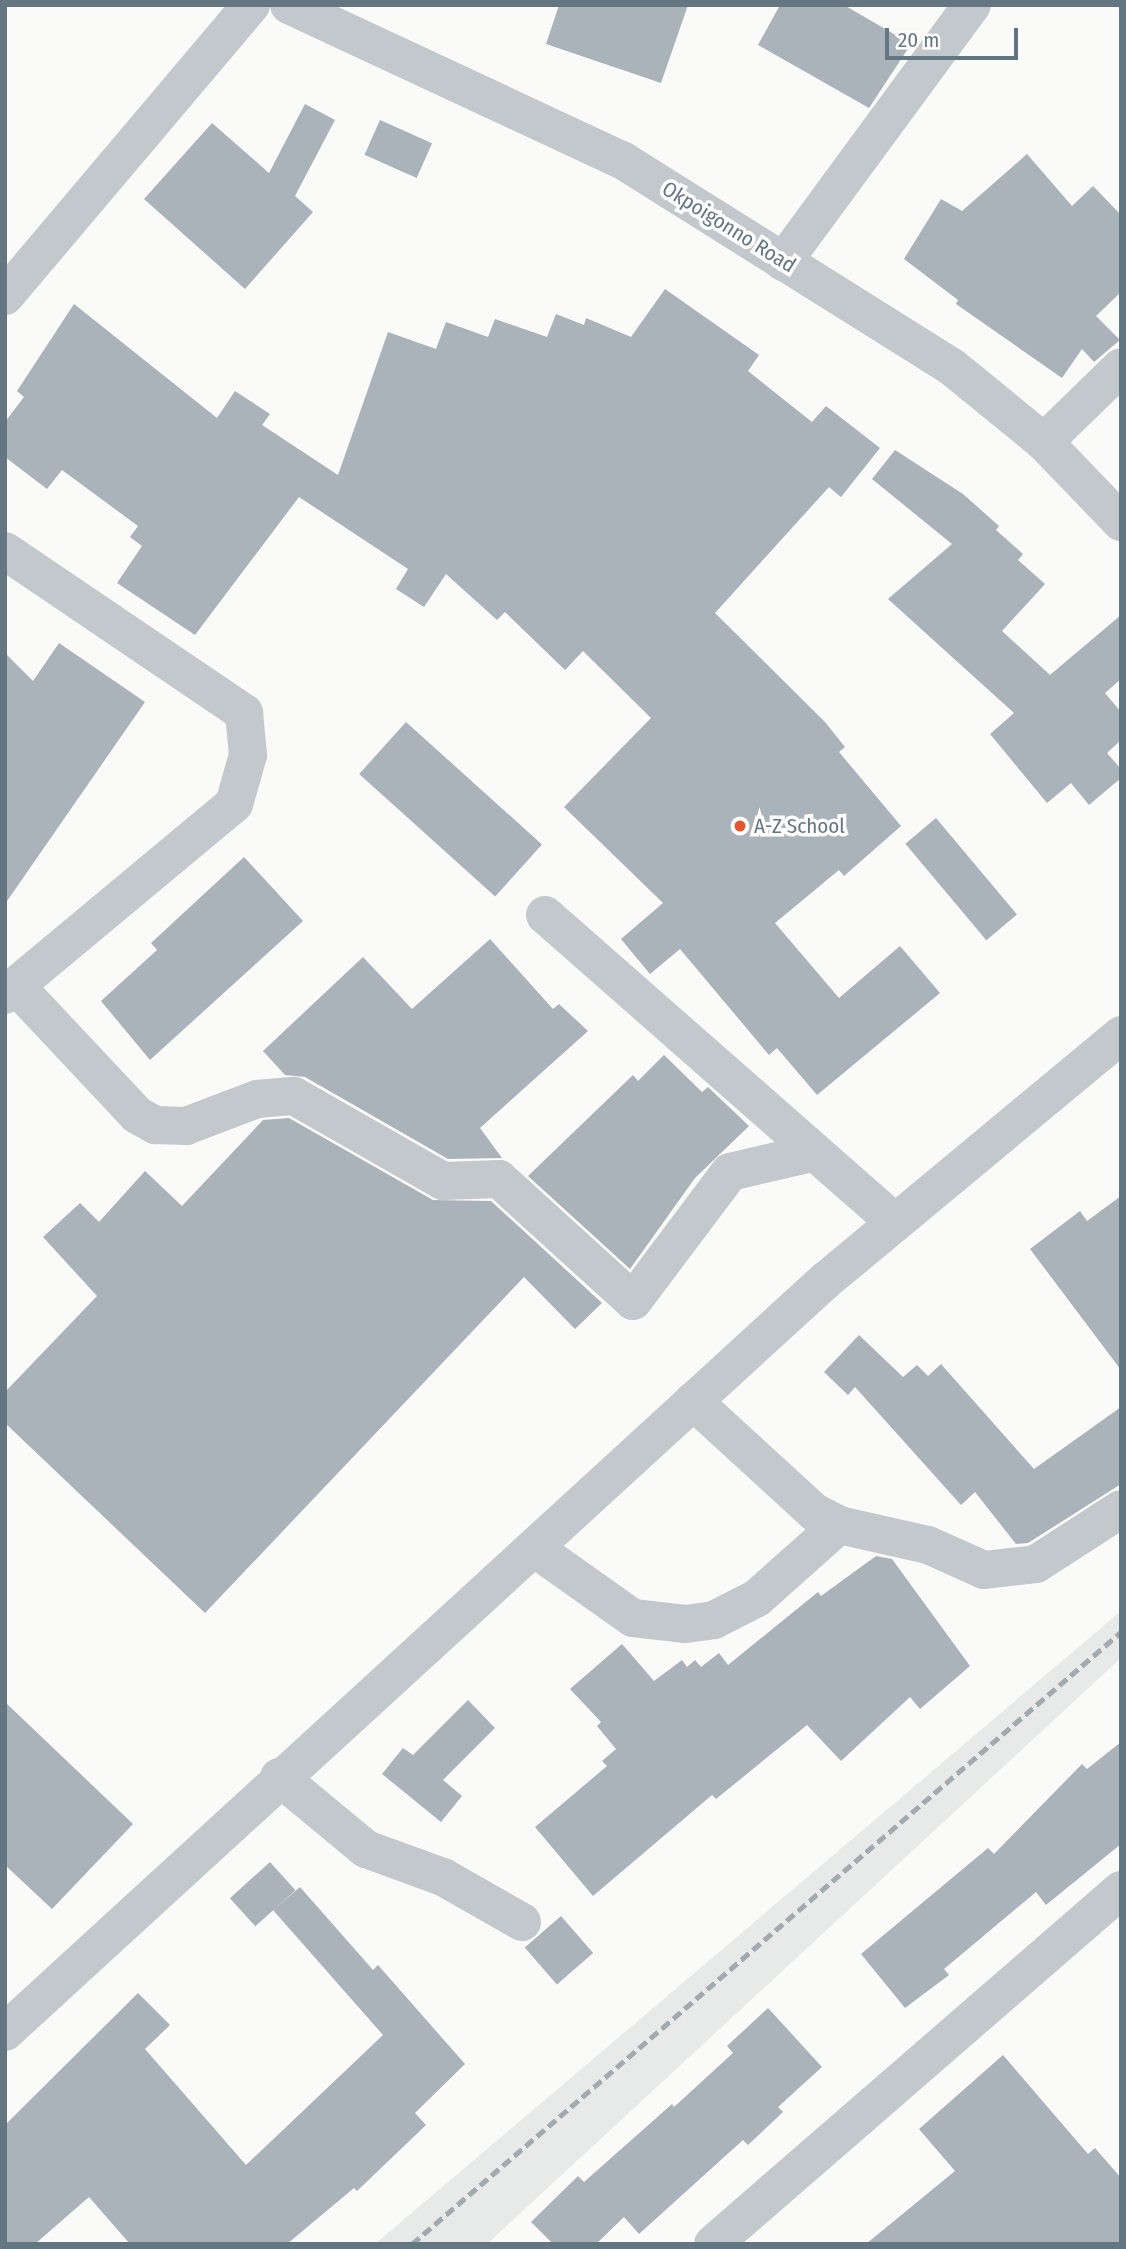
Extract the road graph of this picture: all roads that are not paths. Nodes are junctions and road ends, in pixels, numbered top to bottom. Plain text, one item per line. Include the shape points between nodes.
1 (251, 5) edge
2 (289, 5) edge
3 (972, 5) edge
4 (783, 262) junction
5 (5, 296) edge
6 (1121, 367) edge
7 (1044, 442) junction
8 (1121, 522) edge
9 (5, 551) edge
10 (545, 915) dead end
11 (10, 990) edge
12 (1121, 1035) edge
13 (815, 1152) junction
14 (895, 1222) junction
15 (693, 1401) junction
16 (1121, 1508) edge
17 (839, 1525) junction
18 (534, 1548) junction
19 (279, 1777) junction
20 (1121, 1890) edge
21 (522, 1922) dead end
22 (5, 2032) edge
23 (713, 2244) edge

1 - 5 street
2 - 4 street, Okpoigonno Road via 621,160
3 - 4 street
4 - 7 street, Okpoigonno Road via 952,367
6 - 7 street
7 - 8 street, Okpoigonno Road
9 - 11 street via 244,713 248,755 234,804
10 - 13 street
11 - 13 street via 137,1115 155,1125 186,1126 257,1099 294,1096 443,1181 499,1179 633,1301 730,1172
12 - 14 street
13 - 14 street
14 - 15 street
15 - 17 street via 814,1512
15 - 18 street
16 - 17 street via 1035,1564 984,1570 928,1545
17 - 18 street via 757,1598 714,1620 686,1624 633,1618
18 - 19 street
19 - 21 street via 366,1849 443,1877
19 - 22 street
20 - 23 street

